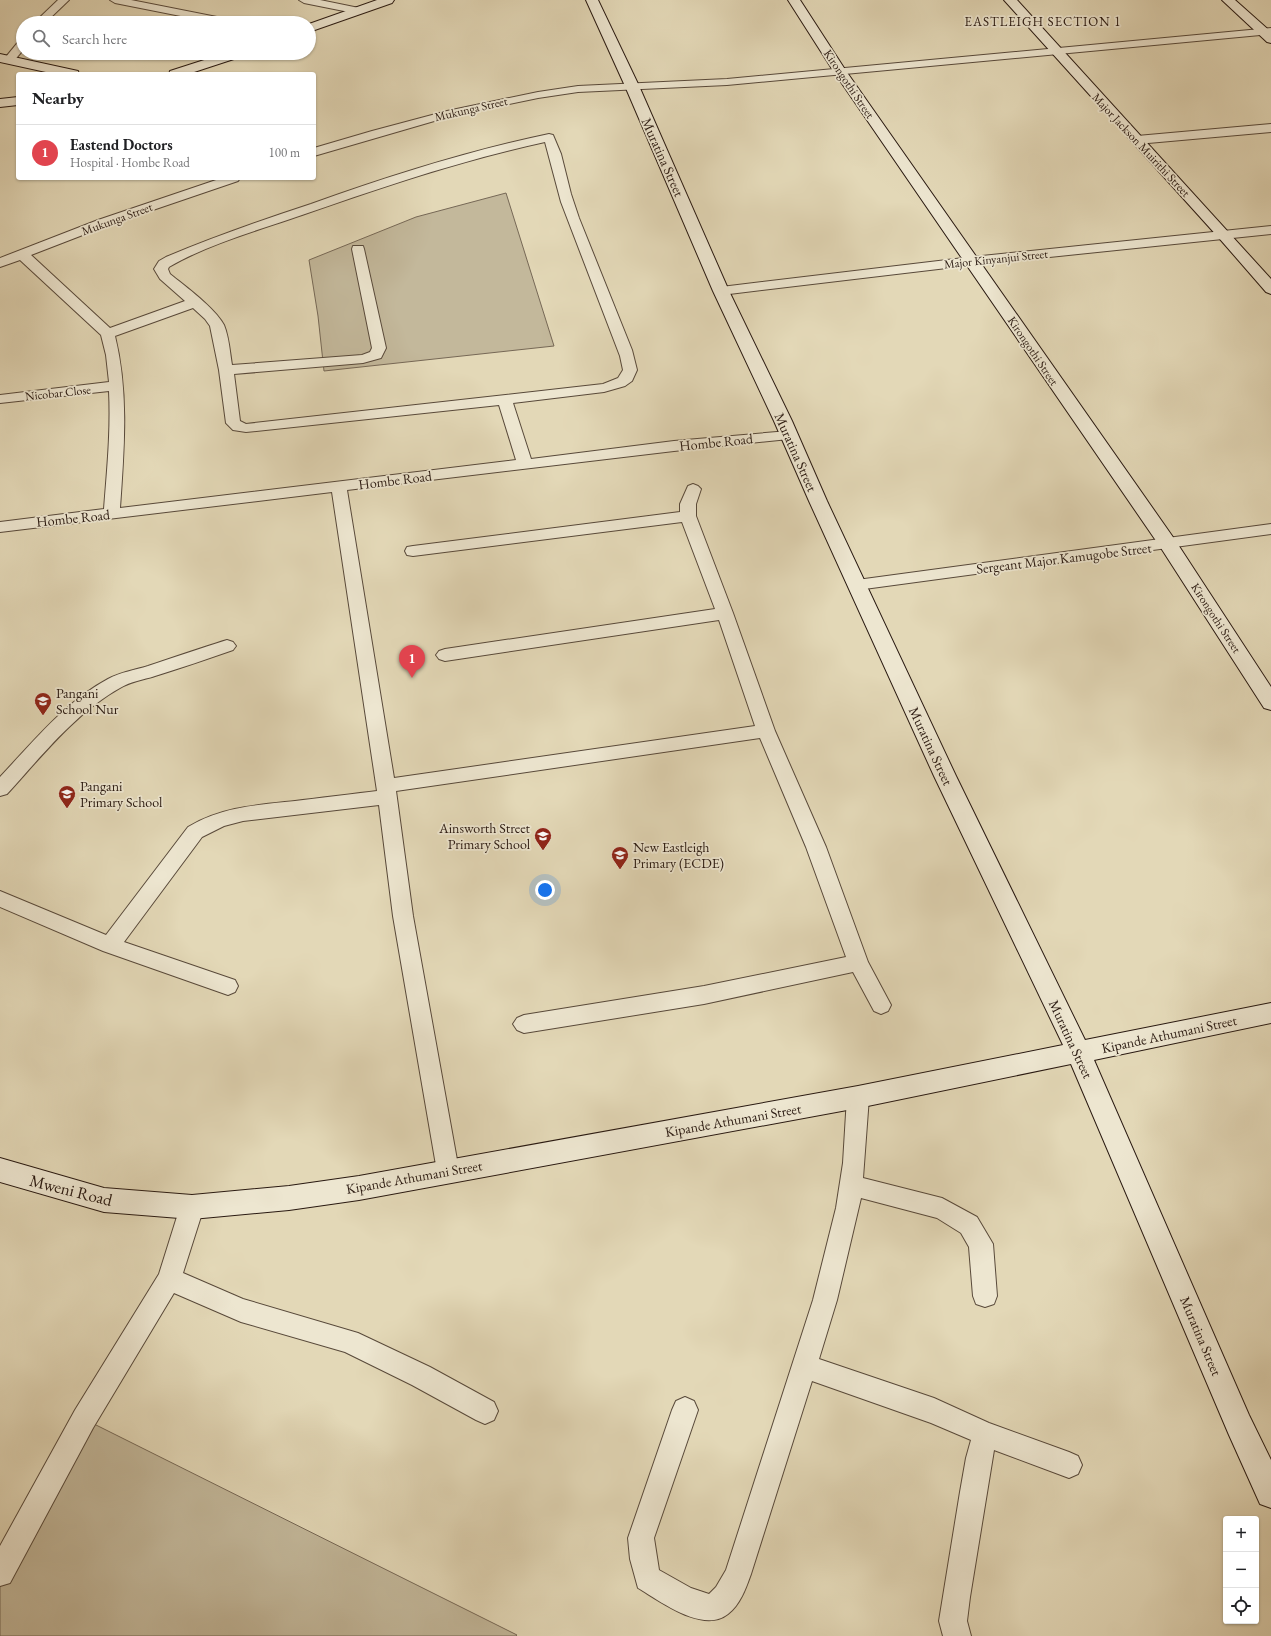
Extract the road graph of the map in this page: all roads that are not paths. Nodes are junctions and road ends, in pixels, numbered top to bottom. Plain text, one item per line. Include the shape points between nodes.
1 (64, 0) edge
2 (115, 0) edge
3 (304, 0) edge
4 (388, 0) edge
5 (592, 0) edge
6 (794, 0) edge
7 (1010, 0) edge
8 (1228, 0) edge
9 (359, 11) junction
10 (48, 16) edge
11 (196, 16) edge
12 (316, 26) edge
13 (1268, 34) edge
14 (16, 49) edge
15 (1055, 50) junction
16 (4, 59) edge
17 (219, 60) edge
18 (64, 72) edge
19 (180, 72) edge
20 (840, 72) junction
21 (632, 86) junction
22 (16, 101) edge
23 (0, 103) edge
24 (1271, 128) edge
25 (1137, 140) junction
26 (316, 151) edge
27 (228, 180) edge
28 (1271, 230) edge
29 (1224, 235) junction
30 (358, 249) dead end
31 (23, 255) junction
32 (972, 261) junction
33 (0, 263) edge
34 (1271, 290) edge
35 (721, 291) junction
36 (196, 302) junction
37 (108, 334) junction
38 (226, 370) junction
39 (116, 386) junction
40 (0, 399) edge
41 (505, 400) junction
42 (789, 435) junction
43 (525, 464) junction
44 (339, 487) junction
45 (692, 489) dead end
46 (112, 514) junction
47 (688, 516) junction
48 (0, 526) edge
49 (1271, 529) edge
50 (1168, 544) junction
51 (413, 551) dead end
52 (857, 585) junction
53 (725, 613) junction
54 (227, 646) dead end
55 (445, 655) dead end
56 (1271, 703) edge
57 (766, 731) junction
58 (0, 788) edge
59 (387, 791) junction
60 (0, 899) edge
61 (110, 945) junction
62 (858, 963) junction
63 (228, 986) dead end
64 (881, 1005) dead end
65 (1271, 1013) edge
66 (524, 1024) dead end
67 (1079, 1053) junction
68 (858, 1097) junction
69 (0, 1170) edge
70 (448, 1171) junction
71 (851, 1184) junction
72 (192, 1207) junction
73 (169, 1279) junction
74 (985, 1296) dead end
75 (804, 1366) junction
76 (685, 1410) dead end
77 (485, 1411) dead end
78 (986, 1434) junction
79 (1069, 1466) dead end
80 (1271, 1492) edge
81 (0, 1573) edge
82 (957, 1636) edge

1 - 10 street
2 - 11 street
3 - 9 street
4 - 9 street
5 - 21 street, Muratina Street
6 - 20 street, Kirongothi Street
7 - 15 street, Major Jackson Muirithi Street
8 - 13 street
9 - 12 street
13 - 15 street, Mukunga Street
14 - 16 street
15 - 20 street, Mukunga Street
15 - 25 street, Major Jackson Muirithi Street
16 - 18 street
17 - 19 street
20 - 21 street, Mukunga Street via 727,82
20 - 32 street, Kirongothi Street
21 - 26 street, Mukunga Street via 578,90 498,103 376,133
21 - 35 street, Muratina Street
22 - 23 street
24 - 25 street
25 - 29 street, Major Jackson Muirithi Street
27 - 31 street, Mukunga Street via 102,223
28 - 29 street, Major Kinyanjui Street
29 - 32 street, Major Kinyanjui Street
29 - 34 street, Major Jackson Muirithi Street
30 - 38 street via 379,348 376,355 363,359
31 - 33 street, Mukunga Street
31 - 37 street
32 - 35 street, Major Kinyanjui Street
32 - 50 street, Kirongothi Street via 1056,386
35 - 42 street, Muratina Street
36 - 37 street
36 - 38 street via 218,326
36 - 41 street via 165,276 161,268 164,264 226,237 387,181 503,147 549,138 567,201 610,308 630,370 624,380 615,385
37 - 39 street via 112,346
38 - 41 street via 233,422 238,427 246,428
39 - 40 street, Nicobar Close
39 - 46 street
41 - 43 street
42 - 43 street, Hombe Road
42 - 52 street, Muratina Street
43 - 44 street, Hombe Road
44 - 46 street, Hombe Road
44 - 59 street
45 - 47 street
46 - 48 street, Hombe Road
47 - 51 street
47 - 53 street
49 - 50 street, Sergeant Major Kamugobe Street
50 - 52 street, Sergeant Major Kamugobe Street
50 - 56 street, Kirongothi Street
52 - 67 street, Muratina Street via 945,776
53 - 55 street
53 - 57 street
54 - 58 street via 114,683 56,728
57 - 59 street
57 - 62 street via 816,847
59 - 61 street via 246,814 207,824 195,832
59 - 70 street via 403,916
60 - 61 street
61 - 63 street
62 - 64 street
62 - 66 street via 704,995
65 - 67 street, Kipande Athumani Street
67 - 68 street, Kipande Athumani Street
67 - 80 street, Muratina Street via 1236,1418
68 - 70 street, Kipande Athumani Street
68 - 71 street
69 - 72 street, Mweni Road via 104,1200
70 - 72 street, Kipande Athumani Street via 289,1198
71 - 74 street via 942,1209 969,1225 981,1244
71 - 75 street via 848,1208 825,1300
72 - 73 street
73 - 77 street via 241,1310 349,1341
73 - 81 street via 84,1419
75 - 76 street via 738,1574 729,1593 716,1607 705,1609 673,1594 648,1578 643,1559 641,1538
75 - 78 street via 934,1411
78 - 79 street
78 - 82 street via 974,1485 956,1597 953,1621

